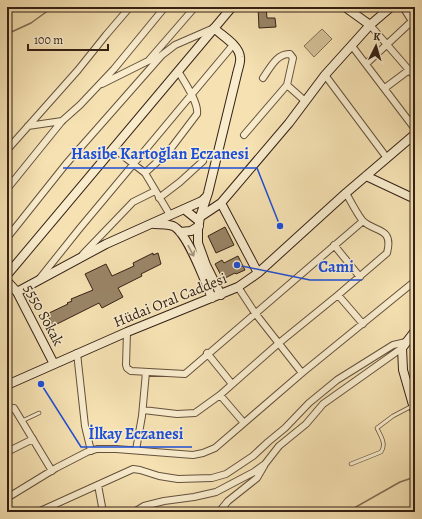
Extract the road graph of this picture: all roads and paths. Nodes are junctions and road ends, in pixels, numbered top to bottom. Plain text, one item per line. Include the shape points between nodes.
1 (130, 7) edge
2 (165, 7) edge
3 (195, 7) edge
4 (232, 7) edge
5 (391, 7) edge
6 (403, 7) edge
7 (348, 8) edge
8 (414, 23) edge
9 (370, 25) junction
10 (214, 28) junction
11 (233, 45) junction
12 (387, 45) junction
13 (352, 46) junction
14 (162, 55) junction
15 (148, 62) junction
16 (366, 64) junction
17 (409, 70) junction
18 (178, 71) junction
19 (325, 75) junction
20 (415, 77) edge
21 (263, 78) dead end
22 (287, 86) junction
23 (97, 87) junction
24 (385, 88) junction
25 (191, 95) junction
26 (305, 101) junction
27 (62, 121) junction
28 (28, 126) junction
29 (415, 129) edge
30 (415, 134) edge
31 (244, 135) dead end
32 (113, 148) junction
33 (7, 150) edge
34 (387, 158) junction
35 (203, 161) dead end
36 (134, 163) junction
37 (145, 173) junction
38 (366, 176) junction
39 (7, 189) edge
40 (155, 191) junction
41 (346, 194) junction
42 (206, 197) junction
43 (159, 198) junction
44 (415, 199) edge
45 (220, 203) junction
46 (184, 209) junction
47 (170, 215) junction
48 (199, 221) junction
49 (363, 221) junction
50 (152, 224) junction
51 (177, 229) junction
52 (7, 238) edge
53 (334, 245) junction
54 (79, 258) junction
55 (258, 273) junction
56 (7, 275) edge
57 (360, 277) junction
58 (7, 281) edge
59 (38, 281) junction
60 (415, 281) edge
61 (238, 287) junction
62 (17, 292) junction
63 (221, 295) junction
64 (338, 295) junction
65 (212, 298) junction
66 (255, 312) junction
67 (362, 324) junction
68 (415, 331) edge
69 (127, 332) junction
70 (279, 343) junction
71 (404, 345) junction
72 (78, 353) junction
73 (207, 353) junction
74 (54, 364) junction
75 (146, 372) junction
76 (302, 373) junction
77 (232, 384) junction
78 (7, 385) edge
79 (411, 387) edge
80 (220, 395) junction
81 (414, 409) edge
82 (7, 410) edge
83 (142, 410) junction
84 (39, 413) dead end
85 (22, 421) junction
86 (244, 422) junction
87 (33, 439) junction
88 (136, 450) junction
89 (91, 451) junction
90 (7, 452) edge
91 (265, 464) junction
92 (351, 464) dead end
93 (52, 471) junction
94 (98, 485) junction
95 (7, 498) edge
96 (38, 512) edge
97 (103, 512) edge
98 (134, 512) edge
99 (219, 512) edge

1 - 28 street
2 - 23 street
3 - 15 street
4 - 10 street
5 - 9 street
6 - 8 street
7 - 9 street
8 - 12 street
9 - 12 street
9 - 13 street
10 - 11 street
10 - 14 street via 175,45
10 - 18 street
11 - 25 street
11 - 42 street via 240,57 238,74
12 - 16 street
12 - 17 street
13 - 16 street
13 - 19 street
14 - 15 street
14 - 52 street via 66,164
15 - 23 street
16 - 24 street
17 - 20 street
17 - 24 street
18 - 25 street
18 - 32 street
19 - 26 street
19 - 34 street
21 - 22 street via 277,58 284,53 290,54 293,58
22 - 26 street
22 - 31 street
23 - 27 street
24 - 29 street
25 - 36 street
25 - 37 street via 197,114 169,151
26 - 45 street
27 - 28 street
27 - 39 street
28 - 33 street
30 - 34 street, Hüdai Oral Caddesi
32 - 36 street
32 - 56 street
34 - 38 street, Hüdai Oral Caddesi
35 - 43 street
36 - 37 street
36 - 59 street
37 - 40 street
38 - 41 street, Hüdai Oral Caddesi
38 - 44 street
40 - 43 street
40 - 54 street via 133,202
41 - 49 street
41 - 55 street, Hüdai Oral Caddesi
42 - 45 street
42 - 46 street
42 - 48 street
43 - 47 street
45 - 48 street
45 - 55 street
46 - 47 street
46 - 48 street
47 - 50 street
47 - 51 street
48 - 51 street via 191,232
48 - 63 street via 198,243
49 - 53 street
49 - 57 street via 384,233 388,239 388,247 387,253
50 - 51 street via 167,224
50 - 54 street
51 -> 65 street via 199,265
53 - 57 street
53 - 66 street
54 - 59 street
55 - 61 street, Hüdai Oral Caddesi
57 - 64 street
58 - 62 street, 5550 Sokak
59 - 62 street
60 - 67 street
61 - 63 street, Hüdai Oral Caddesi
61 - 66 street
62 - 74 street, 5550 Sokak
63 - 65 street, Hüdai Oral Caddesi
64 - 67 street
64 - 70 street
65 - 69 street, Hüdai Oral Caddesi
66 - 70 street
66 - 73 street
67 - 76 street
68 - 71 street
69 - 72 street, Hüdai Oral Caddesi
69 - 75 street via 127,368 131,371
70 - 76 street
70 - 77 street
71 - 79 street via 403,370
71 - 91 street via 323,404 306,424 279,446
71 - 94 street via 393,345 337,380 253,456 226,474 206,479 178,479 133,469
72 - 74 street, Hüdai Oral Caddesi
72 - 89 street via 85,426
73 - 75 street via 185,374
73 - 77 street
74 - 78 street, Hüdai Oral Caddesi
75 - 83 street
76 - 86 street
77 - 80 street
79 - 81 street
80 - 83 street via 195,413
80 - 86 street
81 - 92 lane via 393,416 376,428 384,444 381,452
82 - 85 street via 14,408
83 - 88 street
84 - 85 lane
85 - 87 street
86 - 88 street via 228,438 203,454
87 - 90 street
87 - 93 street
88 - 89 street
89 - 93 street
91 - 98 street via 216,492 164,501 144,506
91 - 99 street via 257,478 228,501
93 - 95 street
94 - 96 street
94 - 97 street

